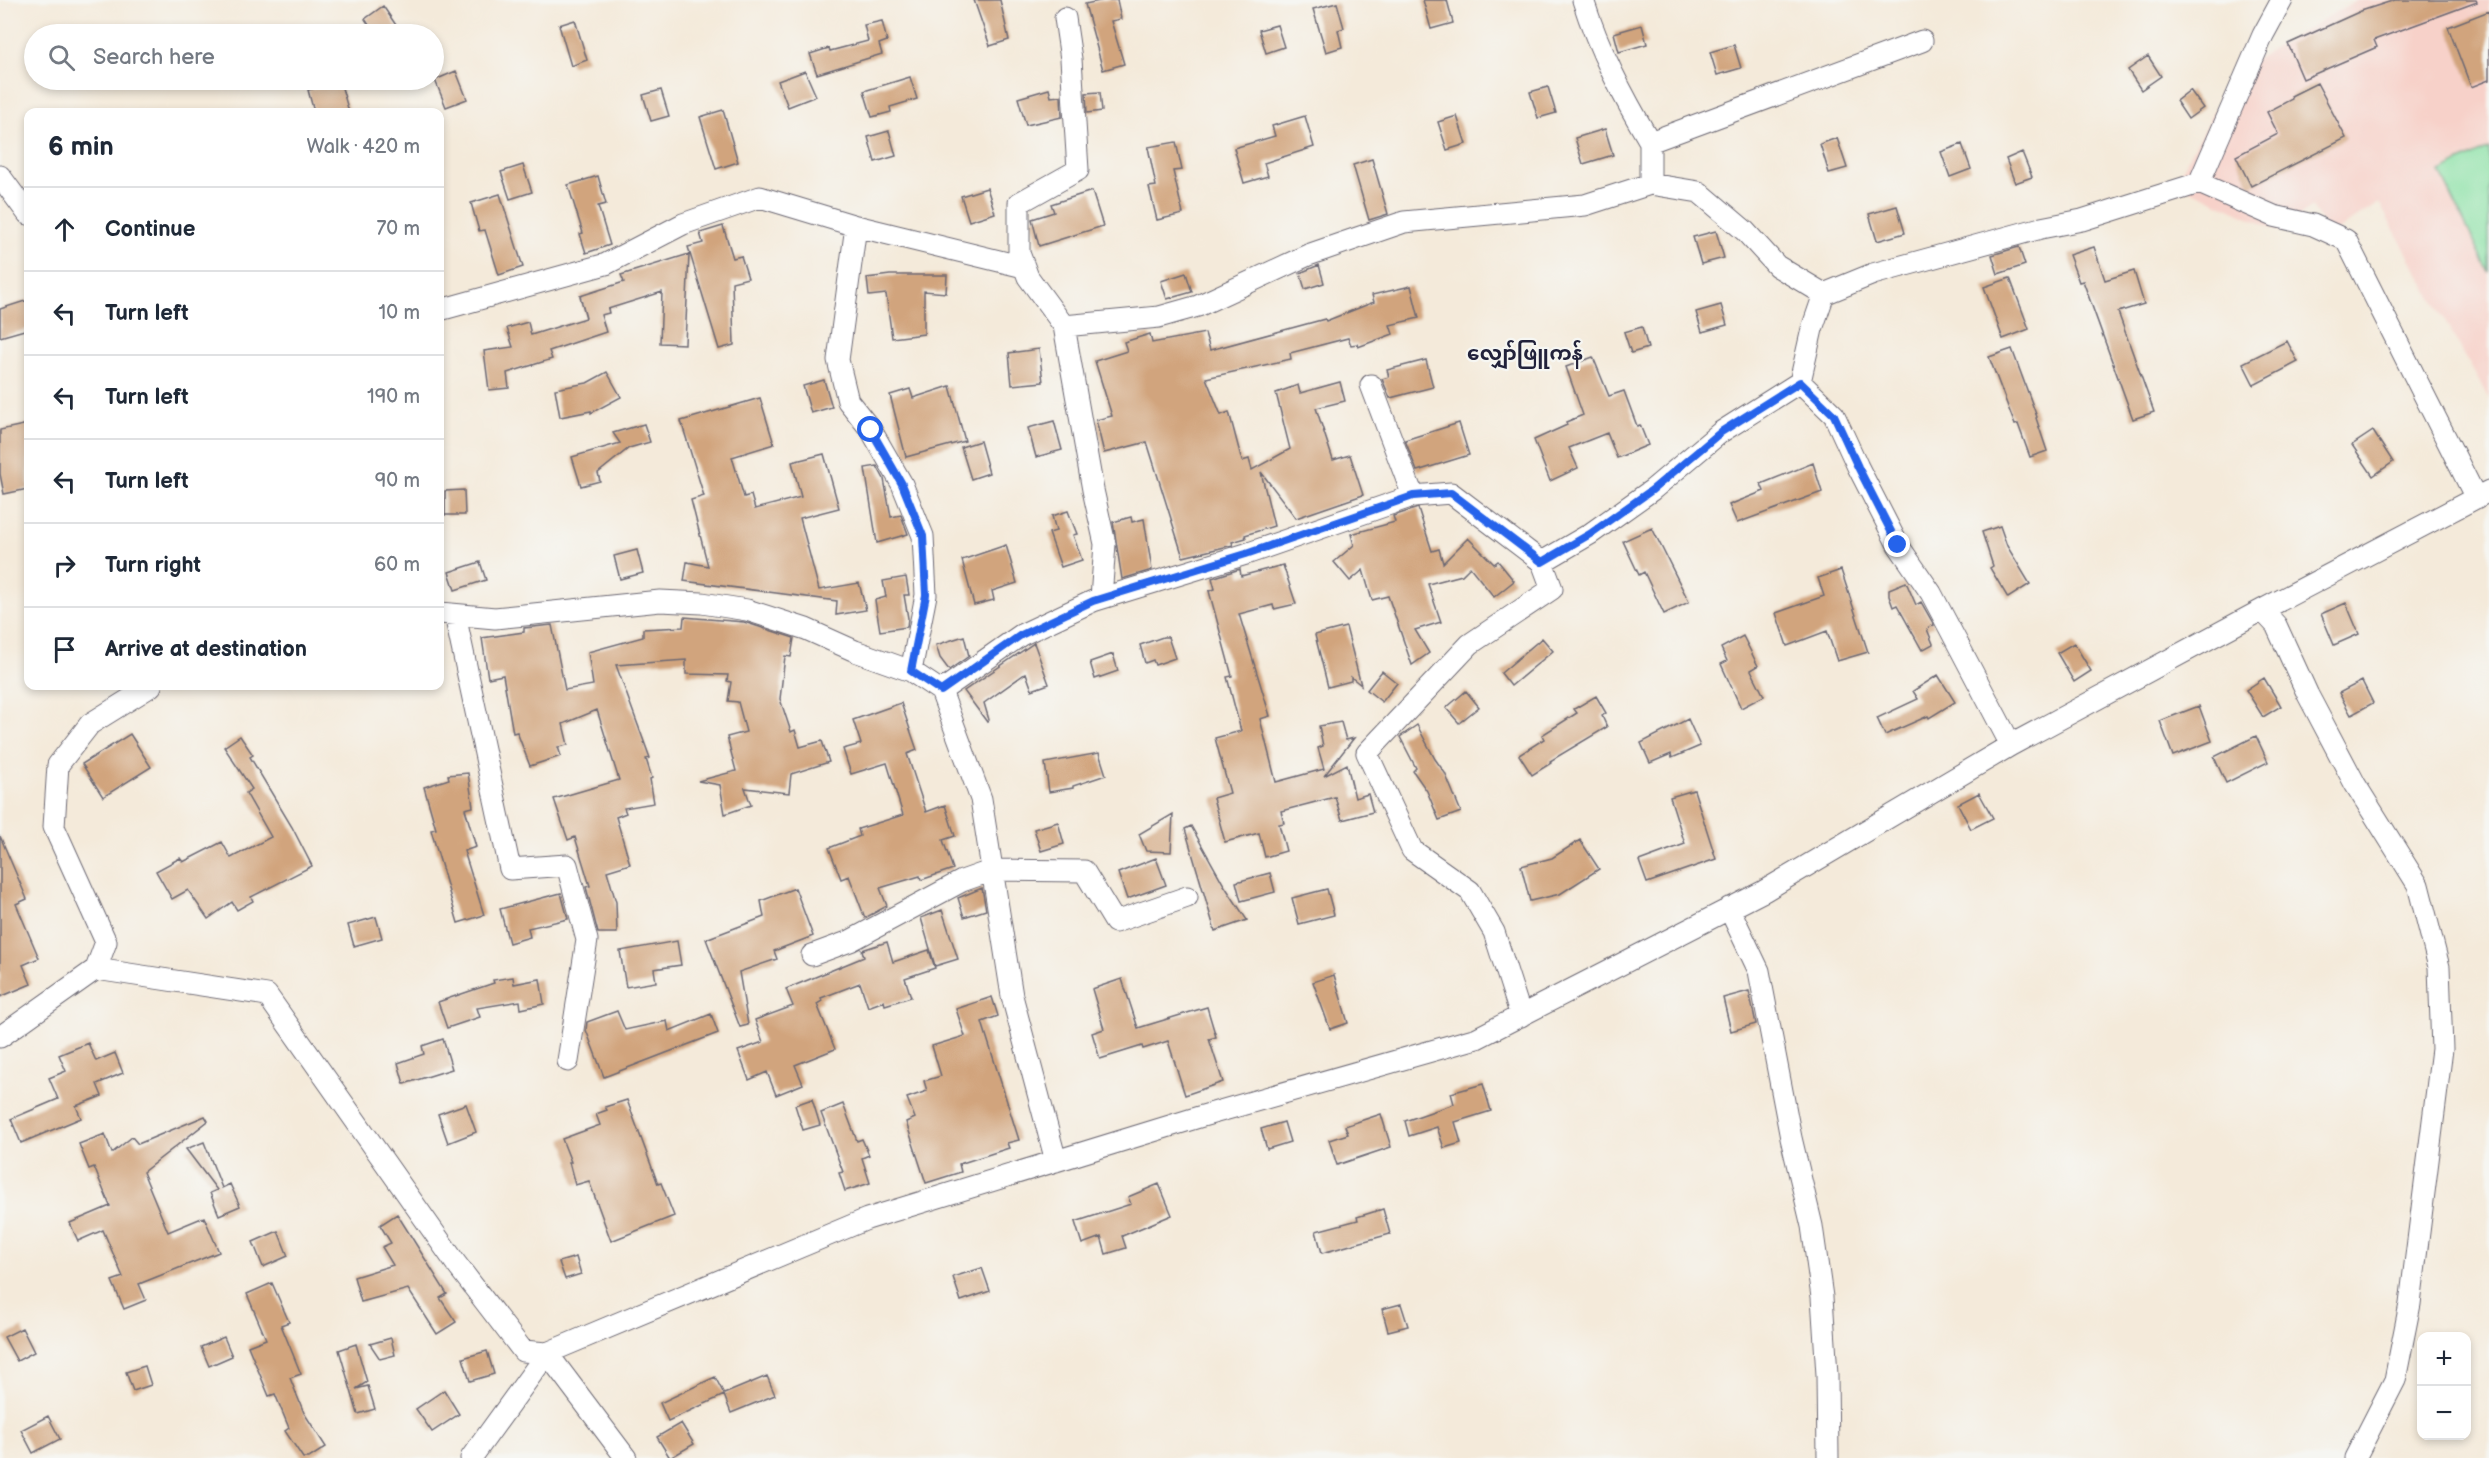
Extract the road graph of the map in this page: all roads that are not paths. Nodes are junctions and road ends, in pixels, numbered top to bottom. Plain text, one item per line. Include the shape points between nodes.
1 (1583, 0) edge
2 (2282, 0) edge
3 (1065, 18) dead end
4 (1922, 41) dead end
5 (1650, 142) junction
6 (4, 181) edge
7 (2199, 183) junction
8 (1650, 184) junction
9 (24, 208) edge
10 (856, 226) junction
11 (1024, 267) junction
12 (1824, 294) junction
13 (444, 309) edge
14 (1064, 326) junction
15 (1800, 382) junction
16 (1371, 385) dead end
17 (2483, 494) edge
18 (1413, 496) junction
19 (1542, 562) junction
20 (1101, 598) junction
21 (2262, 610) junction
22 (447, 614) edge
23 (911, 671) junction
24 (145, 690) edge
25 (941, 691) junction
26 (2011, 745) junction
27 (993, 870) junction
28 (1187, 897) dead end
29 (1730, 908) junction
30 (812, 955) dead end
31 (96, 969) junction
32 (1521, 1016) junction
33 (0, 1037) edge
34 (568, 1060) dead end
35 (1056, 1161) junction
36 (547, 1353) junction
37 (471, 1458) edge
38 (626, 1458) edge
39 (1828, 1458) edge
40 (2355, 1458) edge

1 - 5 street via 1599,47
2 - 7 street
3 - 11 street via 1078,170 1019,203
4 - 5 street
5 - 8 street
6 - 9 street
7 - 12 street via 2082,220 1874,274
7 - 17 street via 2274,216 2313,225 2346,240
8 - 12 street via 1699,192 1778,266
8 - 14 street via 1585,205 1404,222 1308,255 1198,306 1159,317
10 - 11 street
10 - 13 street via 760,197 683,224 606,264
10 - 23 street via 838,360 848,401 871,430 902,484 923,536 926,595
11 - 14 street
12 - 15 street
14 - 20 street via 1105,544
15 - 19 street via 1721,432 1652,490 1590,534
15 - 26 street via 1834,415 1898,545 1931,593
16 - 18 street
17 - 21 street
18 - 19 street via 1451,493
18 - 20 street via 1246,554
19 - 32 street via 1552,589 1470,644 1367,753 1412,850 1470,891 1494,932
20 - 25 street via 1021,635
21 - 26 street
21 - 40 street via 2276,625 2355,784 2418,885 2439,967 2442,1049 2410,1304 2395,1380
22 - 23 street via 495,618 660,601 702,603 747,610 806,629
22 - 34 street via 510,869 567,865 587,940
23 - 25 street
24 - 31 street via 90,724 58,765 54,826 106,942
25 - 27 street via 981,800
26 - 29 street
27 - 28 street via 1084,871 1115,922
27 - 30 street via 962,881 850,941
27 - 35 street via 1012,996
29 - 32 street
29 - 39 street via 1759,971 1812,1226 1823,1308
31 - 33 street
31 - 36 street via 267,994 457,1265 523,1352
32 - 35 street via 1477,1038
35 - 36 street via 867,1219
36 - 37 street
36 - 38 street

